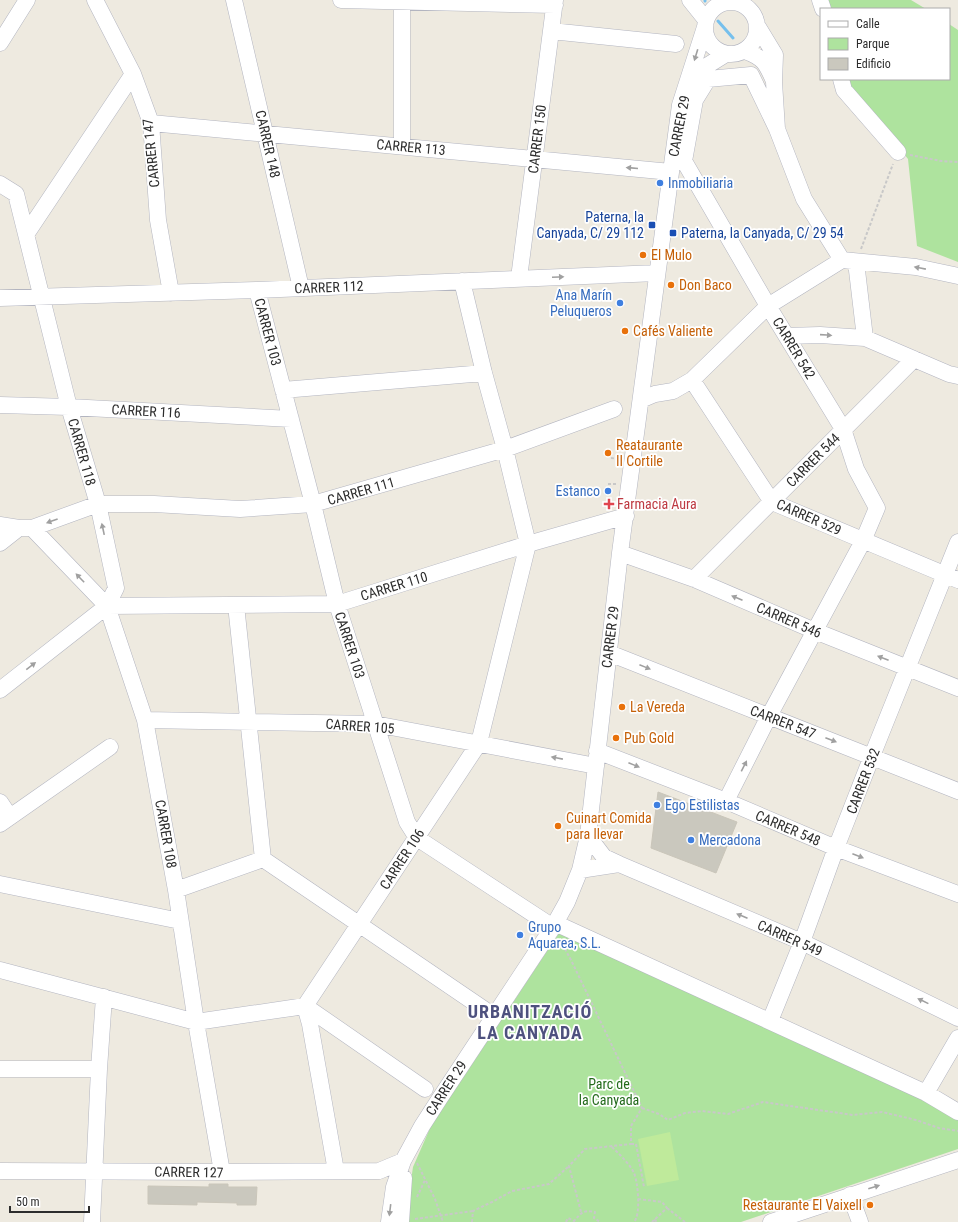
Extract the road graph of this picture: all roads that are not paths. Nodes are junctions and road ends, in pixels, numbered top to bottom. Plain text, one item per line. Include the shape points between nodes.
1 (27, 0) edge
2 (95, 0) edge
3 (234, 0) edge
4 (341, 0) edge
5 (690, 0) edge
6 (758, 0) edge
7 (402, 1) edge
8 (730, 1) edge
9 (555, 3) edge
10 (757, 23) junction
11 (705, 24) junction
12 (551, 32) junction
13 (0, 43) edge
14 (676, 44) dead end
15 (745, 51) junction
16 (726, 54) junction
17 (133, 74) junction
18 (841, 80) edge
19 (688, 82) junction
20 (774, 82) junction
21 (151, 123) junction
22 (777, 129) junction
23 (265, 133) junction
24 (402, 146) junction
25 (898, 152) road end
26 (535, 159) junction
27 (684, 161) joint
28 (671, 172) junction
29 (0, 184) edge
30 (27, 233) junction
31 (849, 261) junction
32 (658, 273) junction
33 (958, 276) edge
34 (519, 278) junction
35 (462, 281) junction
36 (301, 288) junction
37 (256, 290) junction
38 (171, 293) junction
39 (42, 296) junction
40 (0, 298) edge
41 (768, 306) junction
42 (787, 336) junction
43 (865, 338) junction
44 (914, 359) junction
45 (484, 373) junction
46 (958, 376) edge
47 (692, 380) junction
48 (283, 390) junction
49 (641, 400) junction
50 (0, 405) edge
51 (69, 407) junction
52 (614, 409) dead end
53 (291, 419) junction
54 (844, 429) junction
55 (505, 449) junction
56 (772, 502) junction
57 (98, 504) junction
58 (313, 504) junction
59 (626, 516) junction
60 (0, 525) edge
61 (26, 528) junction
62 (863, 541) junction
63 (958, 542) edge
64 (0, 543) edge
65 (528, 544) junction
66 (620, 553) junction
67 (952, 577) edge
68 (694, 579) junction
69 (337, 604) junction
70 (236, 605) junction
71 (107, 606) junction
72 (815, 631) junction
73 (608, 653) junction
74 (907, 668) junction
75 (958, 688) edge
76 (0, 690) edge
77 (769, 716) junction
78 (145, 720) junction
79 (249, 721) junction
80 (375, 724) junction
81 (479, 743) junction
82 (110, 747) dead end
83 (872, 756) junction
84 (596, 758) junction
85 (958, 791) edge
86 (726, 801) junction
87 (0, 802) edge
88 (5, 820) edge
89 (588, 836) junction
90 (417, 838) junction
91 (836, 848) junction
92 (263, 859) junction
93 (619, 864) junction
94 (580, 870) junction
95 (0, 884) edge
96 (176, 890) junction
97 (958, 894) edge
98 (180, 921) junction
99 (360, 925) junction
100 (554, 925) junction
101 (802, 942) junction
102 (0, 970) edge
103 (104, 997) junction
104 (305, 1006) junction
105 (494, 1016) junction
106 (958, 1018) edge
107 (770, 1021) junction
108 (196, 1022) junction
109 (958, 1038) edge
110 (0, 1069) edge
111 (99, 1069) junction
112 (425, 1089) dead end
113 (926, 1093) junction
114 (958, 1112) edge
115 (410, 1156) junction
116 (958, 1160) edge
117 (0, 1171) edge
118 (94, 1171) junction
119 (336, 1171) junction
120 (222, 1172) junction
121 (379, 1172) junction
122 (394, 1187) junction
123 (850, 1195) junction
124 (406, 1221) edge
125 (92, 1222) edge
126 (389, 1222) edge
127 (771, 1222) edge
128 (860, 1222) edge

1 - 13 street
2 - 17 street, CARRER 147
3 - 23 street, CARRER 148
4 - 7 street
5 - 11 street
6 - 10 street
7 - 9 street
7 - 24 street
8 - 10 street via 751,10
8 - 11 street via 713,9
9 - 12 street, CARRER 150
10 - 15 street via 756,37
10 - 20 street via 775,55
11 - 16 street via 710,45
11 -> 19 street, CARRER 29
12 - 14 street
12 - 26 street, CARRER 150
15 - 16 street
15 - 20 street via 756,55 767,64
16 - 19 street, CARRER 29
17 - 21 street, CARRER 147
17 - 30 street
18 - 25 street via 844,90
19 - 28 street, CARRER 29 via 680,105
20 - 22 street
21 - 23 street, CARRER 113
21 - 38 street, CARRER 147 via 158,220
22 - 27 street, CARRER 29 via 751,75 708,79 695,100
22 - 31 street via 804,199
23 - 24 street, CARRER 113
23 - 36 street, CARRER 148
24 - 26 street, CARRER 113
28 -> 26 street, CARRER 113
26 - 34 street, CARRER 150
27 - 41 street, CARRER 542
28 - 32 street, CARRER 29
29 - 30 street, CARRER 118 via 16,194
30 - 39 street, CARRER 118
33 -> 31 street via 916,267
31 - 41 street
31 - 43 street
34 -> 32 street, CARRER 112
32 - 49 street, CARRER 29
34 - 35 street, CARRER 112
35 - 36 street, CARRER 112
35 - 45 street
36 - 37 street, CARRER 112
37 - 38 street, CARRER 112
37 - 48 street, CARRER 103
38 - 39 street, CARRER 112
39 - 40 street, CARRER 112
39 - 51 street, CARRER 118
41 - 42 street, CARRER 542
41 - 47 street
42 -> 43 street
42 - 54 street, CARRER 542
43 - 44 street
44 - 46 street
44 - 54 street, CARRER 544
45 - 48 street
45 - 55 street
47 - 49 street via 673,391
47 - 56 street, CARRER 529
48 - 53 street, CARRER 103
49 - 59 street, CARRER 29
50 - 51 street, CARRER 116
51 - 53 street, CARRER 116
51 - 57 street, CARRER 118
52 - 55 street, CARRER 111
53 - 58 street, CARRER 103
54 - 56 street, CARRER 544
54 - 62 street, CARRER 542 via 856,470 877,508
55 - 58 street, CARRER 111
55 - 65 street
56 - 62 street, CARRER 529
56 - 68 street, CARRER 544
57 - 58 street, CARRER 111 via 240,509
57 -> 61 street, CARRER 111
71 -> 57 street, CARRER 118 via 116,588
58 - 69 street, CARRER 103
59 - 65 street, CARRER 110
59 - 66 street, CARRER 29
60 - 61 street
61 - 64 street
71 -> 61 street, CARRER 108
62 - 67 street, CARRER 529
62 - 72 street
63 - 67 street, CARRER 532
65 - 69 street, CARRER 110
65 - 81 street, CARRER 106
66 - 68 street, CARRER 546
66 - 73 street, CARRER 29
67 - 74 street, CARRER 532
72 -> 68 street, CARRER 546
69 - 70 street, CARRER 110
69 - 80 street, CARRER 103
70 - 71 street, CARRER 110
70 - 79 street
76 -> 71 street
71 - 78 street, CARRER 108
74 -> 72 street, CARRER 546
72 - 77 street
73 -> 77 street, CARRER 547
73 - 84 street, CARRER 29
74 - 75 street, CARRER 546
74 - 83 street, CARRER 532
77 -> 83 street, CARRER 547
86 -> 77 street
78 - 79 street, CARRER 105
78 - 96 street, CARRER 108
79 - 80 street, CARRER 105
79 - 92 street
80 - 81 street, CARRER 105
80 - 90 street, CARRER 103 via 408,822
84 -> 81 street, CARRER 105
81 - 90 street, CARRER 106
82 - 88 street
83 - 85 street, CARRER 547
83 - 91 street, CARRER 532
84 -> 86 street, CARRER 548
84 - 89 street, CARRER 29
86 - 91 street, CARRER 548
87 - 88 street
89 - 93 street, CARRER 549 via 604,857
89 - 94 street, CARRER 29
90 - 99 street, CARRER 106
90 - 100 street, CARRER 103
91 -> 97 street, CARRER 548
91 - 101 street, CARRER 532
92 - 96 street
92 - 99 street
93 - 94 street
101 -> 93 street, CARRER 549
94 - 100 street, CARRER 29
95 - 98 street
96 - 98 street, CARRER 108
98 - 108 street, CARRER 108
99 - 104 street, CARRER 106
99 - 105 street
100 - 105 street, CARRER 29
100 - 107 street, CARRER 103
106 -> 101 street, CARRER 549
101 - 107 street, CARRER 532
102 - 103 street
103 - 108 street
103 - 111 street
104 - 108 street
104 - 112 street
104 - 119 street
105 - 115 street, CARRER 29 via 422,1126
107 - 113 street, CARRER 103
108 - 120 street, CARRER 108
109 - 113 street
110 - 111 street
111 - 118 street
113 - 114 street, CARRER 103
115 - 121 street, CARRER 127
115 - 122 street, CARRER 29
115 - 124 street, CARRER 29 via 403,1182
123 -> 116 street
117 - 118 street, CARRER 127
118 - 120 street, CARRER 127
118 - 125 street
119 - 120 street, CARRER 127
119 - 121 street, CARRER 127
121 - 122 street
122 -> 126 street, CARRER 29
123 - 127 street
123 - 128 street

